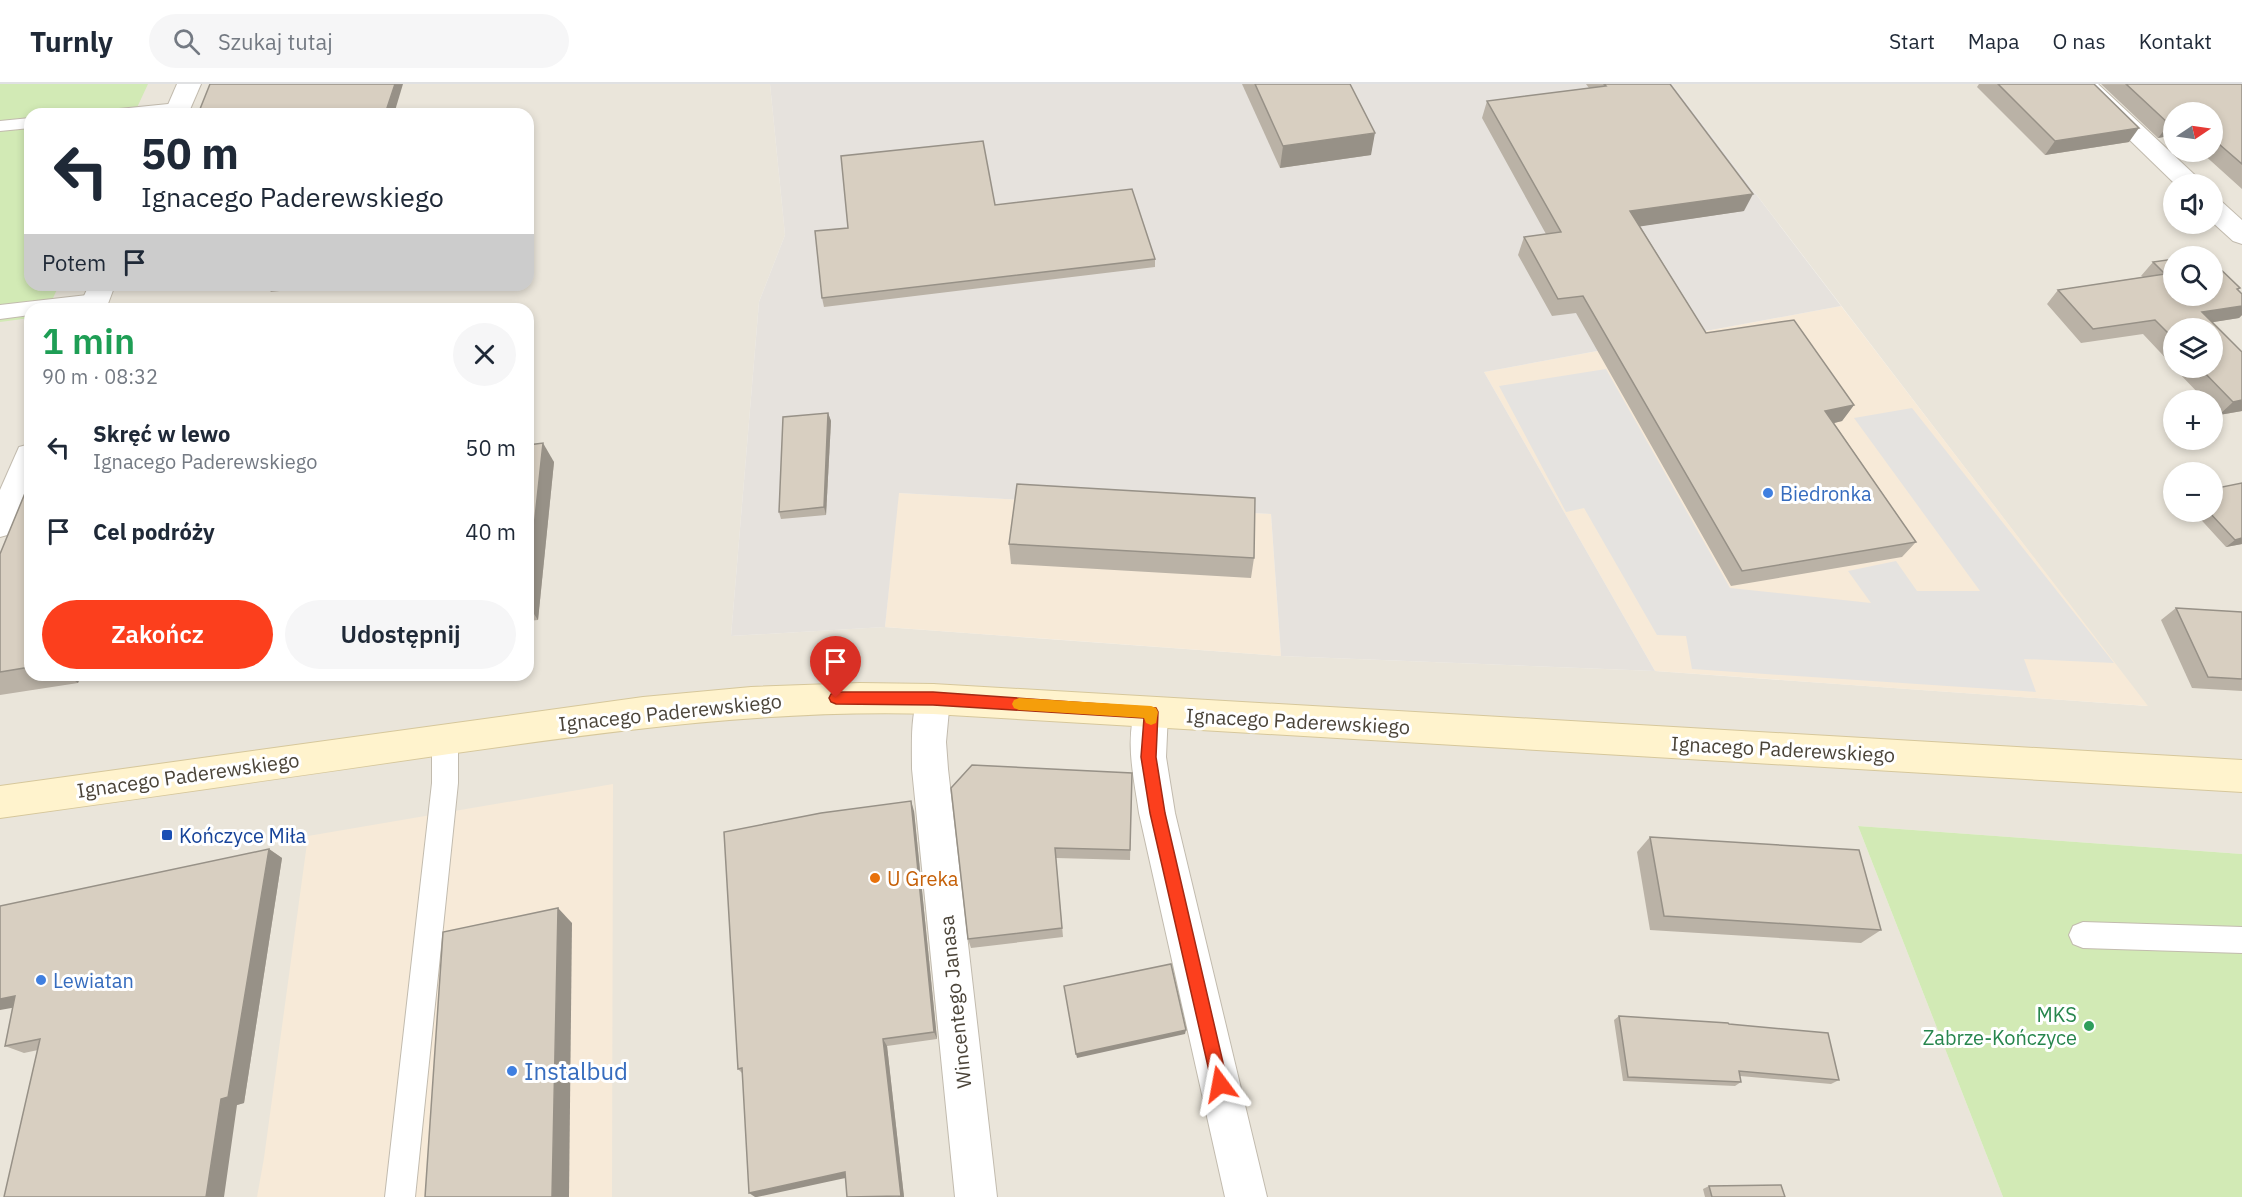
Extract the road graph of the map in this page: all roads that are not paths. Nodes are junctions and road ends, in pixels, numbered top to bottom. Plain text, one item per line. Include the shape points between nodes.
1 (189, 84) edge
2 (2084, 84) edge
3 (178, 108) edge
4 (24, 124) edge
5 (0, 126) edge
6 (2178, 174) edge
7 (2223, 217) edge
8 (2242, 235) edge
9 (97, 298) edge
10 (62, 303) edge
11 (24, 309) edge
12 (0, 312) edge
13 (24, 469) edge
14 (0, 525) edge
15 (933, 699) junction
16 (1151, 712) junction
17 (445, 739) junction
18 (2242, 776) edge
19 (0, 802) edge
20 (2082, 935) dead end
21 (2242, 940) edge
22 (400, 1197) edge
23 (976, 1197) edge
24 (1246, 1197) edge

1 - 3 street
2 - 6 street
4 - 5 lane
7 - 8 street
9 - 10 lane
11 - 12 lane
13 - 14 street
15 - 16 main road, Ignacego Paderewskiego
15 - 17 main road, Ignacego Paderewskiego via 860,697 707,705
15 - 23 street, Wincentego Janasa via 928,742 930,769
16 - 18 main road, Ignacego Paderewskiego
16 - 24 street via 1149,757 1157,813
17 - 19 main road, Ignacego Paderewskiego
17 - 22 lane via 445,783
20 - 21 lane

